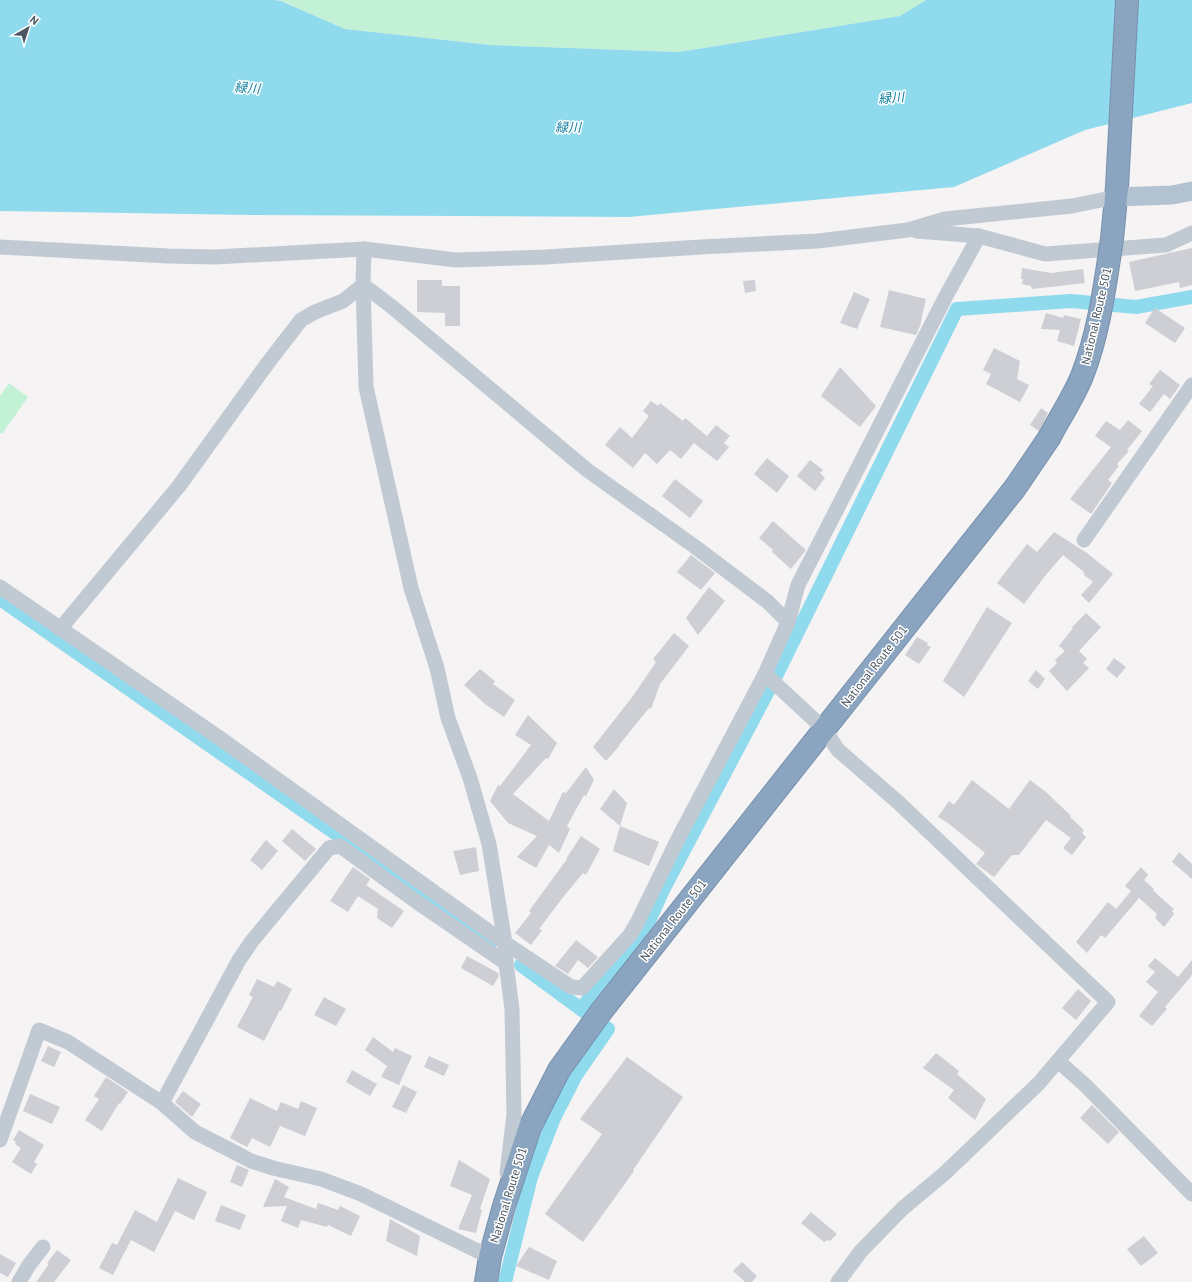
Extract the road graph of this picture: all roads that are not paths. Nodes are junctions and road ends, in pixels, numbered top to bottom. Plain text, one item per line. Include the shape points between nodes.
1 (1127, 0) edge
2 (1192, 191) edge
3 (1116, 192) junction
4 (908, 230) junction
5 (1192, 232) edge
6 (978, 236) junction
7 (0, 247) edge
8 (364, 249) junction
9 (363, 285) junction
10 (1192, 385) edge
11 (1084, 540) dead end
12 (0, 587) edge
13 (788, 622) junction
14 (60, 629) junction
15 (770, 679) junction
16 (824, 729) junction
17 (505, 942) junction
18 (506, 963) junction
19 (1058, 1061) junction
20 (162, 1104) junction
21 (0, 1140) edge
22 (1192, 1194) edge
23 (504, 1206) junction
24 (44, 1247) dead end
25 (490, 1256) junction
26 (20, 1282) edge
27 (486, 1282) edge
28 (838, 1282) edge

1 - 3 highway, National Route 501
2 - 3 main road via 1172,195
3 - 4 street via 1072,206 945,219
3 - 16 highway, National Route 501, bridge via 1112,239 1094,338 1082,377 1049,438 1015,488
4 - 6 street
4 - 8 street via 818,241 456,260
5 - 6 street via 1166,245 1045,254
6 - 13 street via 798,585
7 - 8 street via 215,257
8 - 9 street
9 - 13 street via 587,470 762,597
9 - 14 street via 343,301 301,320 179,486
9 - 17 street via 366,387 411,588 437,668 448,718 470,778 489,844
10 - 11 street
12 - 14 street
13 - 15 street
14 - 17 street via 222,739
15 - 16 street
15 - 17 street via 679,836 630,935 582,988 571,988
16 - 19 street via 838,750 899,803 1108,1002
16 - 23 highway, National Route 501 via 596,1018 559,1070 530,1127
17 - 18 street
18 - 20 street via 340,846 329,848 239,960
18 - 23 street via 512,1009 514,1114
19 - 22 street via 1085,1084
19 - 28 street via 1039,1083 897,1214 861,1251
20 - 21 street via 68,1042 39,1030
20 - 25 street via 195,1132 251,1161 362,1194
23 - 25 highway, National Route 501
24 - 26 street via 29,1265
25 - 27 highway, National Route 501

